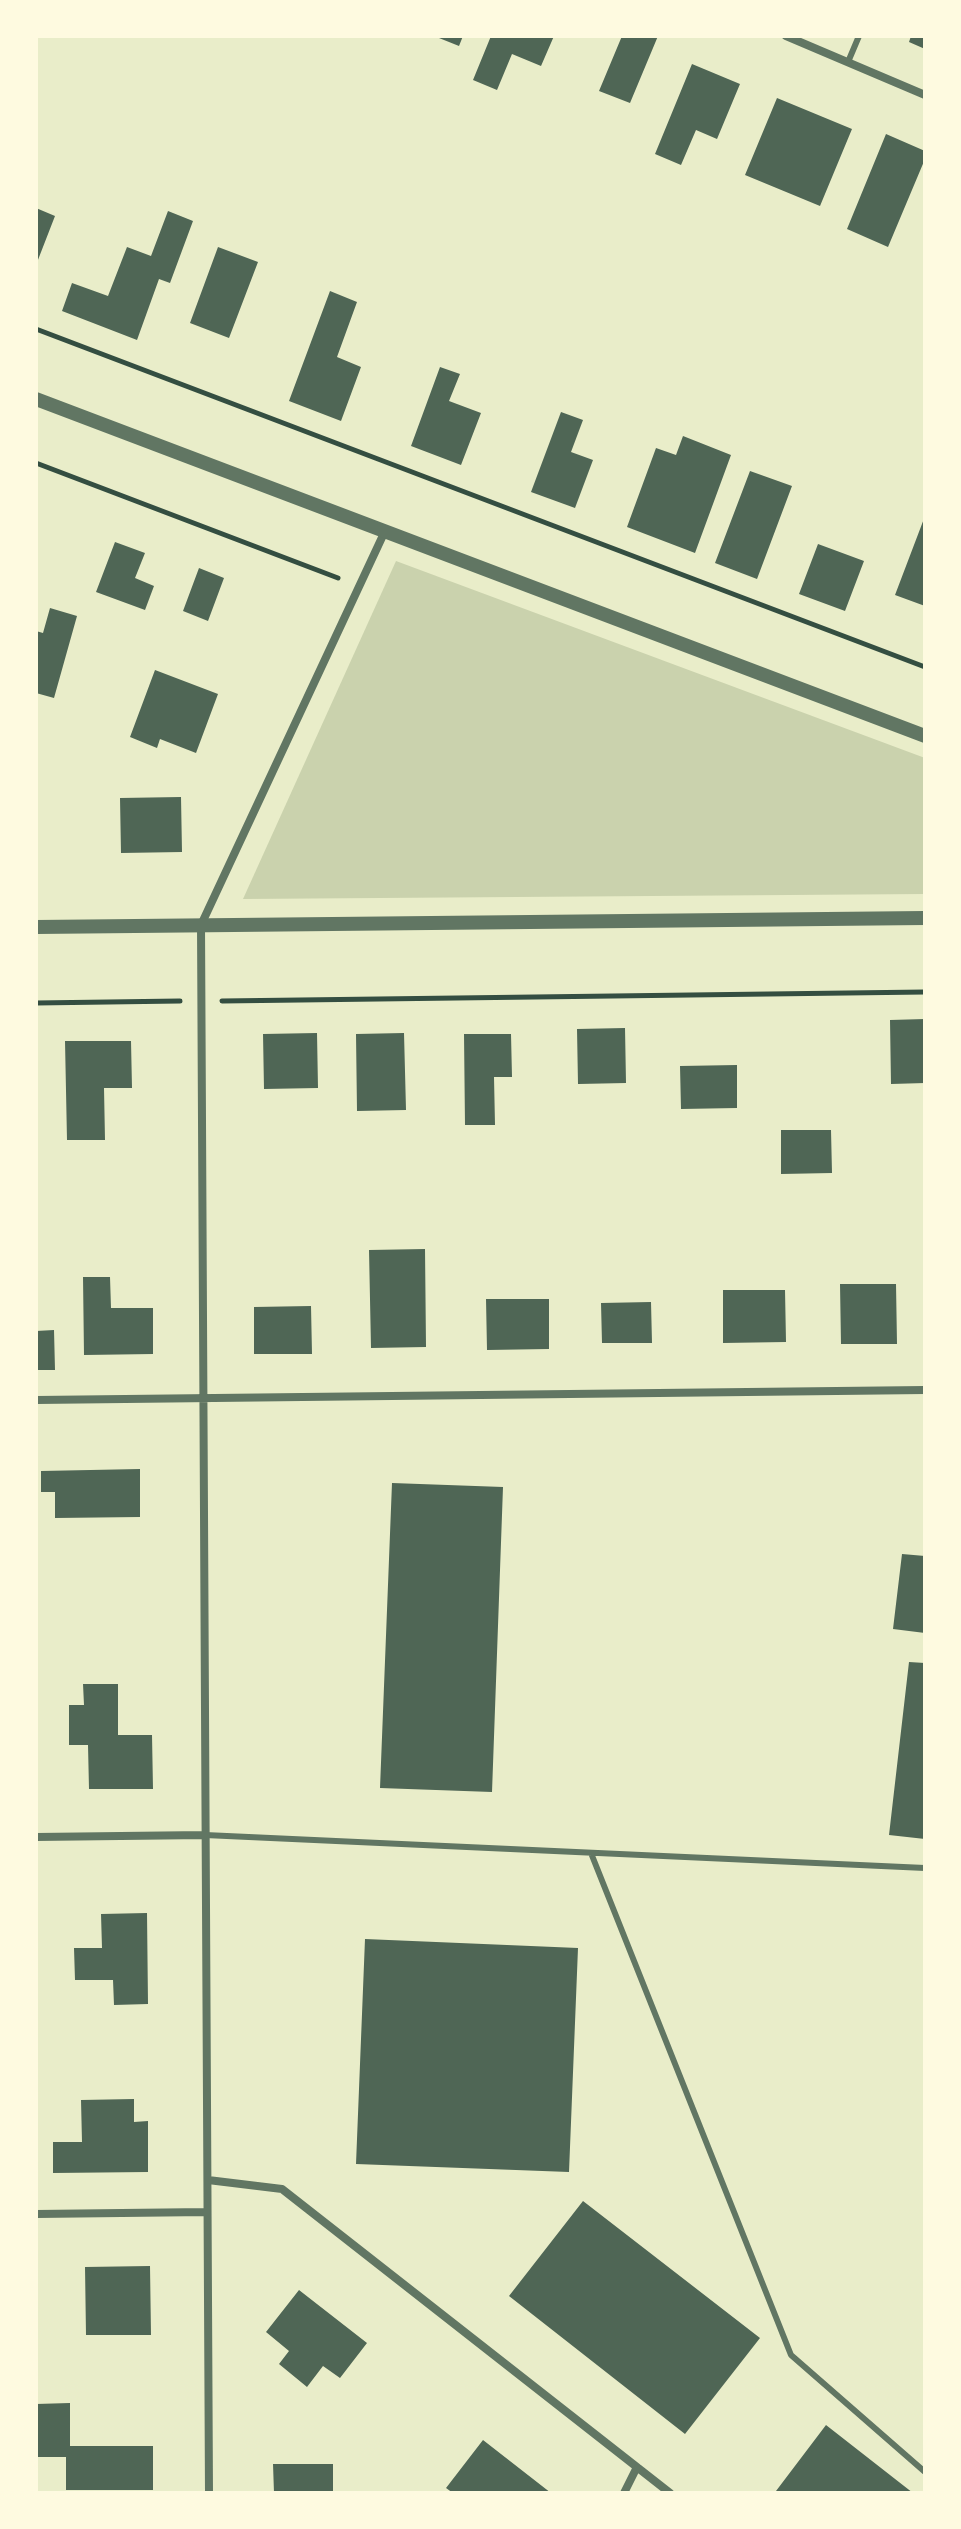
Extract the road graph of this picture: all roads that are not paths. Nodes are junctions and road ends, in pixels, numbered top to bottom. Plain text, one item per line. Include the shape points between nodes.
1 (786, 36) edge
2 (859, 36) edge
3 (848, 62) junction
4 (925, 95) edge
5 (36, 399) edge
6 (385, 531) junction
7 (925, 736) edge
8 (925, 918) edge
9 (201, 925) junction
10 (36, 927) edge
11 (925, 1390) edge
12 (203, 1398) junction
13 (36, 1400) edge
14 (205, 1835) junction
15 (36, 1837) edge
16 (591, 1853) junction
17 (925, 1868) edge
18 (208, 2180) junction
19 (207, 2212) junction
20 (36, 2214) edge
21 (637, 2467) junction
22 (925, 2472) edge
23 (209, 2493) edge
24 (624, 2493) edge
25 (670, 2493) edge

1 - 3 street
2 - 3 lane
3 - 4 street
5 - 6 street
6 - 7 street
6 - 9 street
8 - 9 street
9 - 10 street
9 - 12 street
11 - 12 street
12 - 13 street
12 - 14 street
14 - 15 street
14 - 16 lane
14 - 18 street
16 - 17 lane
16 - 22 lane via 791,2355
18 - 19 street
18 - 21 street via 282,2189
19 - 20 street
19 - 23 street
21 - 24 street
21 - 25 street

